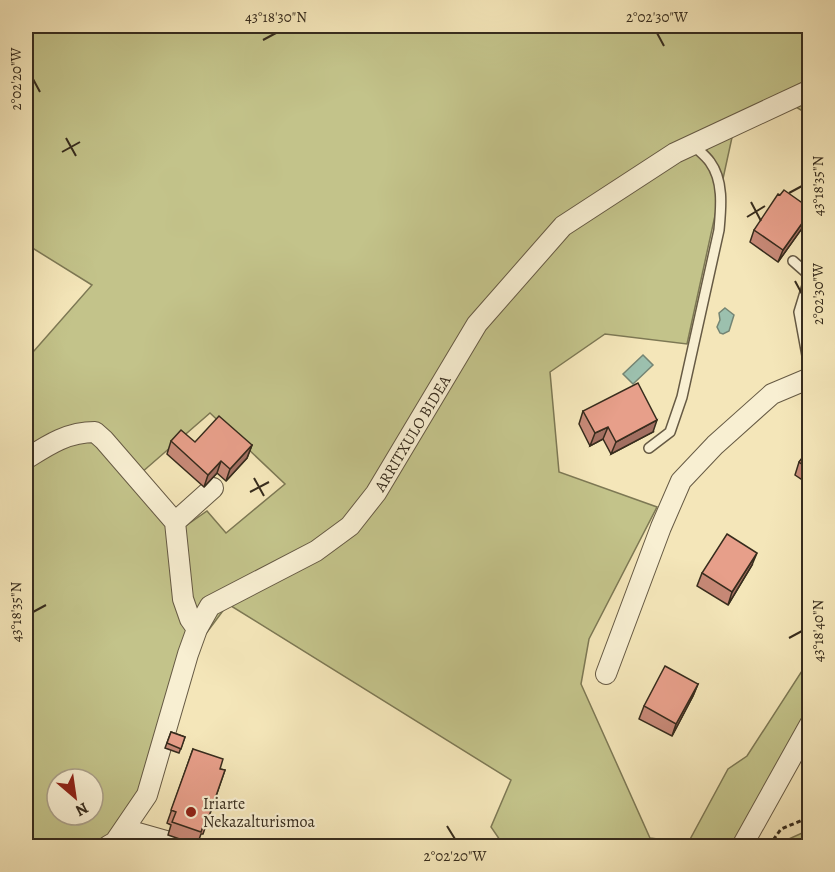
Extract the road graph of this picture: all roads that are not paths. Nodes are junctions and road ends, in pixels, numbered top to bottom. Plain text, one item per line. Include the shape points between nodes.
1 (810, 90) edge
2 (693, 145) junction
3 (793, 261) dead end
4 (810, 276) edge
5 (808, 379) edge
6 (810, 408) edge
7 (649, 448) dead end
8 (26, 459) edge
9 (213, 488) dead end
10 (175, 522) junction
11 (197, 629) junction
12 (606, 674) dead end
13 (810, 724) edge
14 (124, 829) junction
15 (108, 846) edge
16 (184, 846) edge
17 (742, 846) edge

1 - 2 street, ARRITXULO BIDEA
2 - 7 lane via 710,162 717,179 722,203 719,230 682,397 670,432
2 - 11 street, ARRITXULO BIDEA via 563,226 477,324 376,493 350,526 316,551 210,606
3 - 4 lane
4 - 5 lane via 799,312
5 - 6 lane
5 - 12 street via 772,394 714,445 681,481
8 - 10 street via 61,437 95,432
9 - 10 street
10 - 11 street via 183,599
11 - 14 street, ARRITXULO BIDEA via 147,795
13 - 17 street
14 - 15 street, ARRITXULO BIDEA
14 - 16 street

